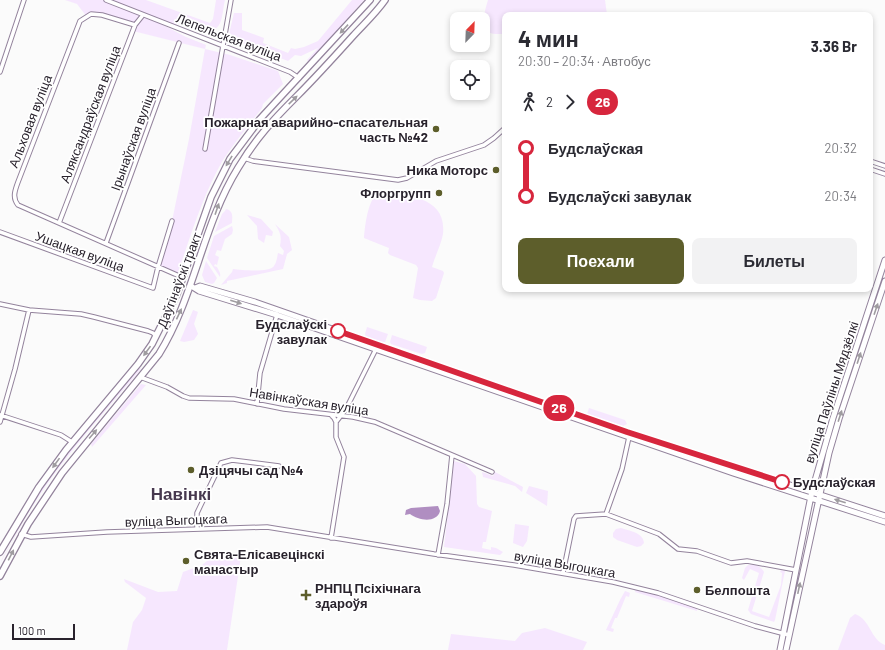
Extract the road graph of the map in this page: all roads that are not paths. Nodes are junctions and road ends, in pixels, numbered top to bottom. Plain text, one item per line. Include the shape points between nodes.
1 (24, 0) edge
2 (106, 0) edge
3 (231, 0) edge
4 (370, 0) edge
5 (385, 0) edge
6 (143, 15) junction
7 (135, 25) junction
8 (179, 43) dead end
9 (223, 45) junction
10 (0, 72) edge
11 (299, 78) junction
12 (308, 85) junction
13 (502, 131) edge
14 (205, 149) dead end
15 (244, 158) junction
16 (873, 162) edge
17 (885, 166) edge
18 (873, 170) edge
19 (885, 174) edge
20 (202, 220) junction
21 (172, 221) dead end
22 (59, 223) junction
23 (212, 224) junction
24 (0, 232) edge
25 (106, 243) junction
26 (885, 260) edge
27 (158, 267) junction
28 (182, 279) junction
29 (885, 281) edge
30 (193, 287) junction
31 (0, 304) edge
32 (29, 310) junction
33 (277, 315) junction
34 (156, 336) junction
35 (376, 349) junction
36 (140, 377) junction
37 (257, 404) junction
38 (346, 409) junction
39 (1, 415) edge
40 (330, 415) junction
41 (342, 415) junction
42 (353, 417) junction
43 (0, 422) edge
44 (336, 422) junction
45 (629, 437) junction
46 (72, 442) junction
47 (452, 455) junction
48 (278, 466) dead end
49 (492, 472) dead end
50 (812, 491) junction
51 (820, 494) junction
52 (810, 497) junction
53 (818, 500) junction
54 (606, 514) junction
55 (885, 516) edge
56 (885, 522) edge
57 (198, 529) junction
58 (21, 534) junction
59 (331, 538) junction
60 (0, 552) edge
61 (438, 555) junction
62 (796, 570) junction
63 (563, 573) junction
64 (0, 576) edge
65 (786, 635) junction
66 (780, 650) edge
67 (786, 650) edge

1 - 10 street
2 - 6 street, Лепельская вуліца
3 - 9 street
4 -> 11 main road, Даўгінаўскі тракт
5 - 12 main road, Даўгінаўскі тракт
6 - 7 street, Аляксандраўская вуліца
6 - 9 street, Лепельская вуліца
7 - 22 street, Аляксандраўская вуліца
7 - 22 street, Альховая вуліца via 91,14 80,21 76,28 15,193 15,202 18,206
8 - 25 street, Ірынаўская вуліца
9 - 11 street, Лепельская вуліца
9 - 14 street
11 - 12 main road
11 -> 20 main road, Даўгінаўскі тракт via 260,119 230,159
15 -> 12 main road, Даўгінаўскі тракт via 260,135
13 - 15 street via 484,145 436,161 407,178 398,180
23 -> 15 main road, Даўгінаўскі тракт via 218,204
16 - 17 street
18 - 19 street
20 - 23 main road
20 - 28 main road, Даўгінаўскі тракт
21 - 27 street
22 - 25 street, Альховая вуліца
23 - 30 main road, Даўгінаўскі тракт
24 - 27 street, Ушацкая вуліца via 153,288
25 - 27 street, Альховая вуліца
26 - 50 main road, вуліца Паўліны Мядзёлкі
27 - 28 street, Альховая вуліца
28 - 30 main road
28 - 34 main road, Даўгінаўскі тракт
51 -> 29 main road, вуліца Паўліны Мядзёлкі via 839,419
30 -> 33 main road
36 -> 30 main road, Даўгінаўскі тракт via 167,341
30 - 50 main road via 200,286 255,302 627,432
31 - 32 street
32 - 34 street via 94,317 148,331
32 - 39 street
33 - 35 main road
33 - 37 street via 260,373
34 -> 46 main road, Даўгінаўскі тракт via 138,364
35 - 38 street
35 - 45 main road
36 - 37 street, Навінкаўская вуліца via 189,398 221,398
58 -> 36 main road, Даўгінаўскі тракт via 64,470
37 - 40 street, Навінкаўская вуліца
38 - 41 street
38 - 42 street
39 - 43 street
39 - 46 street via 61,435
40 - 41 street, Навінкаўская вуліца
40 - 44 street
41 - 42 street, Навінкаўская вуліца
41 - 44 street
42 - 47 street, Навінкаўская вуліца via 375,422
44 - 59 street via 336,437 344,457
45 - 52 main road
45 - 54 street via 622,469
46 -> 60 main road, Даўгінаўскі тракт via 39,487
47 - 49 street, Навінкаўская вуліца
47 - 61 street
48 - 57 street via 232,460 221,463 197,513
50 - 51 main road
50 - 52 main road, вуліца Паўліны Мядзёлкі
51 - 53 main road, вуліца Паўліны Мядзёлкі
55 -> 51 main road
52 - 53 main road
52 - 62 main road, вуліца Паўліны Мядзёлкі
53 - 56 main road
65 -> 53 main road, вуліца Паўліны Мядзёлкі
54 - 62 street via 659,534 674,547 697,551 731,563 747,561
54 - 63 street via 576,516
57 - 58 street, вуліца Выгоцкага via 30,537
57 - 59 street, вуліца Выгоцкага via 267,527
64 -> 58 main road, Даўгінаўскі тракт
59 - 61 street, вуліца Выгоцкага
61 - 63 street, вуліца Выгоцкага
62 - 65 main road, вуліца Паўліны Мядзёлкі
63 - 65 street, вуліца Выгоцкага via 658,593
65 - 66 main road, вуліца Паўліны Мядзёлкі
65 - 67 main road, вуліца Паўліны Мядзёлкі

